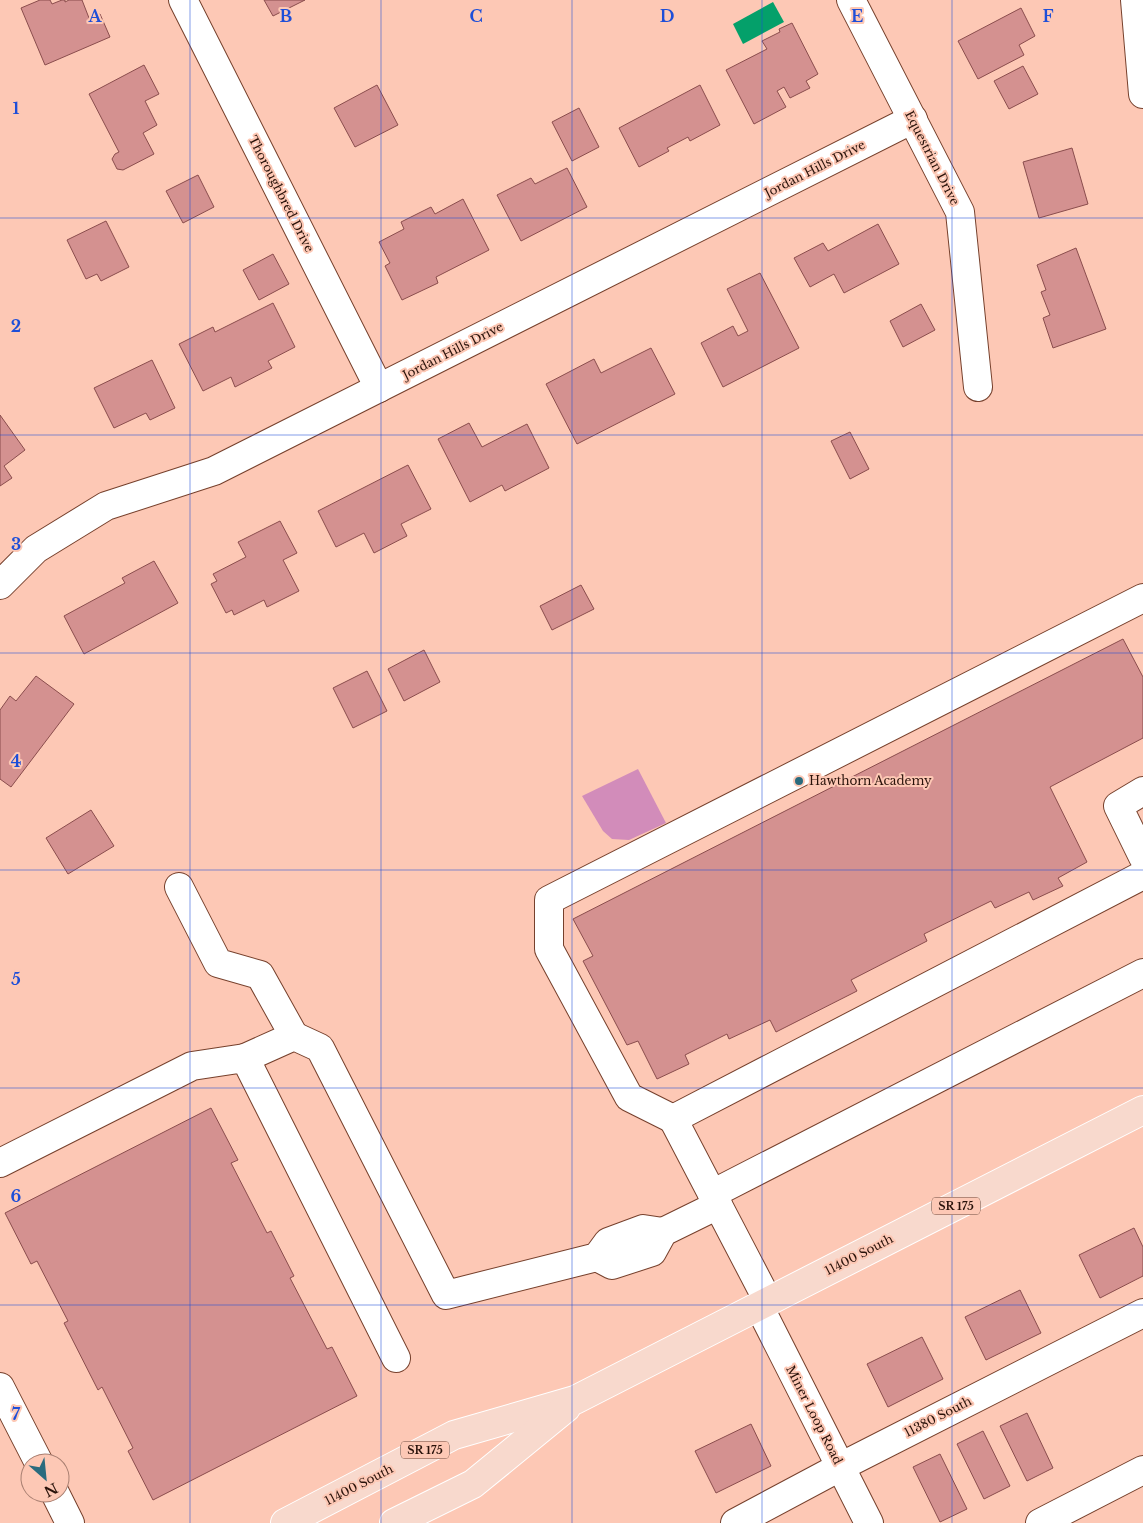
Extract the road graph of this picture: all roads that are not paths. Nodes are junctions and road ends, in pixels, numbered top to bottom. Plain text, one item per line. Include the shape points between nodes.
1 (183, 0) edge
2 (851, 0) edge
3 (1135, 0) edge
4 (1143, 94) edge
5 (913, 119) junction
6 (379, 388) junction
7 (978, 388) dead end
8 (0, 585) edge
9 (1143, 598) edge
10 (1143, 791) edge
11 (1143, 857) edge
12 (1143, 875) edge
13 (180, 887) dead end
14 (1143, 973) edge
15 (294, 1036) junction
16 (245, 1058) junction
17 (1143, 1110) edge
18 (673, 1119) junction
19 (0, 1163) edge
20 (715, 1200) junction
21 (764, 1304) junction
22 (1143, 1313) edge
23 (396, 1358) dead end
24 (0, 1387) edge
25 (575, 1400) junction
26 (34, 1453) edge
27 (840, 1467) junction
28 (1143, 1470) edge
29 (60, 1503) edge
30 (422, 1516) edge
31 (70, 1523) edge
32 (285, 1523) edge
33 (394, 1523) edge
34 (735, 1523) edge
35 (869, 1523) edge
36 (1040, 1523) edge

1 - 6 street, Thoroughbred Drive
2 - 5 street, Equestrian Drive
3 - 4 street
5 - 6 street, Jordan Hills Drive
5 - 7 street, Equestrian Drive via 960,212
6 - 8 street, Jordan Hills Drive via 214,471 106,506 36,549
9 - 18 street via 549,900 548,949 629,1097
10 - 11 street via 1118,806
12 - 18 street
13 - 15 street via 218,963 260,975
14 - 20 street
15 - 16 street
15 - 20 street via 320,1048 446,1294 597,1257 608,1242 643,1229 662,1232
16 - 19 street via 192,1066
16 - 23 street
17 - 21 main road, 11400 South / SR 175
18 - 20 street, Miner Loop Road
20 - 21 street, Miner Loop Road
21 - 25 main road, 11400 South / SR 175
21 - 27 street, Miner Loop Road
22 - 27 street, 11380 South
24 - 26 street
25 - 30 main road, 11400 South / SR 175 via 474,1484
25 - 32 main road, 11400 South / SR 175 via 454,1435
27 - 34 street, 11380 South
27 - 35 street, Miner Loop Road
28 - 36 street
29 - 31 street
30 - 33 main road, 11400 South / SR 175

